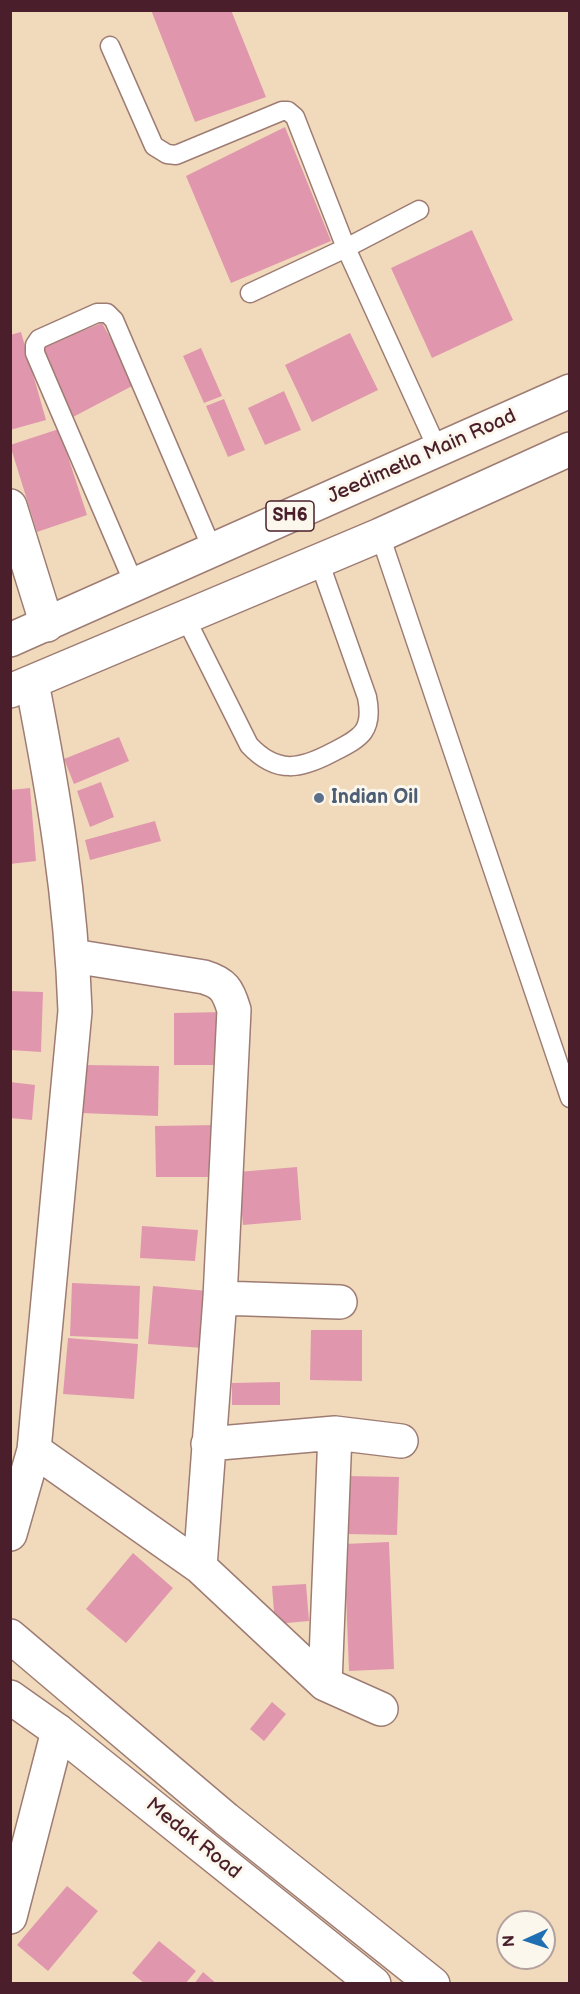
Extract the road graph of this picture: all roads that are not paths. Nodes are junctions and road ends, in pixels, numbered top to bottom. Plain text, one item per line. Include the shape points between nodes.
1 (110, 46) dead end
2 (419, 210) dead end
3 (346, 248) junction
4 (250, 293) dead end
5 (570, 391) edge
6 (570, 449) edge
7 (438, 450) junction
8 (10, 506) edge
9 (380, 535) junction
10 (213, 550) junction
11 (319, 561) junction
12 (135, 586) junction
13 (185, 617) junction
14 (47, 625) junction
15 (10, 640) edge
16 (21, 687) edge
17 (73, 956) junction
18 (570, 1098) edge
19 (220, 1298) junction
20 (340, 1302) dead end
21 (335, 1433) junction
22 (401, 1440) dead end
23 (208, 1444) junction
24 (34, 1450) junction
25 (10, 1534) edge
26 (200, 1567) junction
27 (10, 1636) edge
28 (42, 1664) junction
29 (325, 1684) junction
30 (11, 1697) edge
31 (381, 1709) dead end
32 (58, 1731) junction
33 (10, 1917) edge
34 (374, 1983) edge
35 (434, 1983) edge

1 - 3 lane via 154,146 167,154 176,155 282,111 292,113
2 - 3 lane
3 - 4 lane
3 - 7 lane
5 - 7 street, Jeedimetla Main Road / SH6
6 - 9 street
7 - 10 street, Jeedimetla Main Road / SH6
8 - 14 street
9 - 11 street
9 - 18 lane
10 - 12 street, Jeedimetla Main Road / SH6
10 - 12 lane via 114,320 107,313 97,313 39,339 35,353
11 - 13 street
11 - 13 lane via 370,712 360,738 307,765 276,764 260,757 249,745
12 - 14 street, Jeedimetla Main Road / SH6
13 - 16 street
14 - 15 street, Jeedimetla Main Road / SH6
16 - 17 street via 63,851
17 - 19 street via 204,977 220,982 228,991 234,1010
17 - 24 street via 75,1011
19 - 20 street
19 - 23 street
21 - 22 street
21 - 23 street
21 - 29 street
23 - 26 street
24 - 25 street
24 - 26 street
26 - 29 street
27 - 28 street
28 - 30 street
28 - 35 street via 226,1819
29 - 31 street
30 - 32 street, Medak Road
32 - 33 street
32 - 34 street, Medak Road

